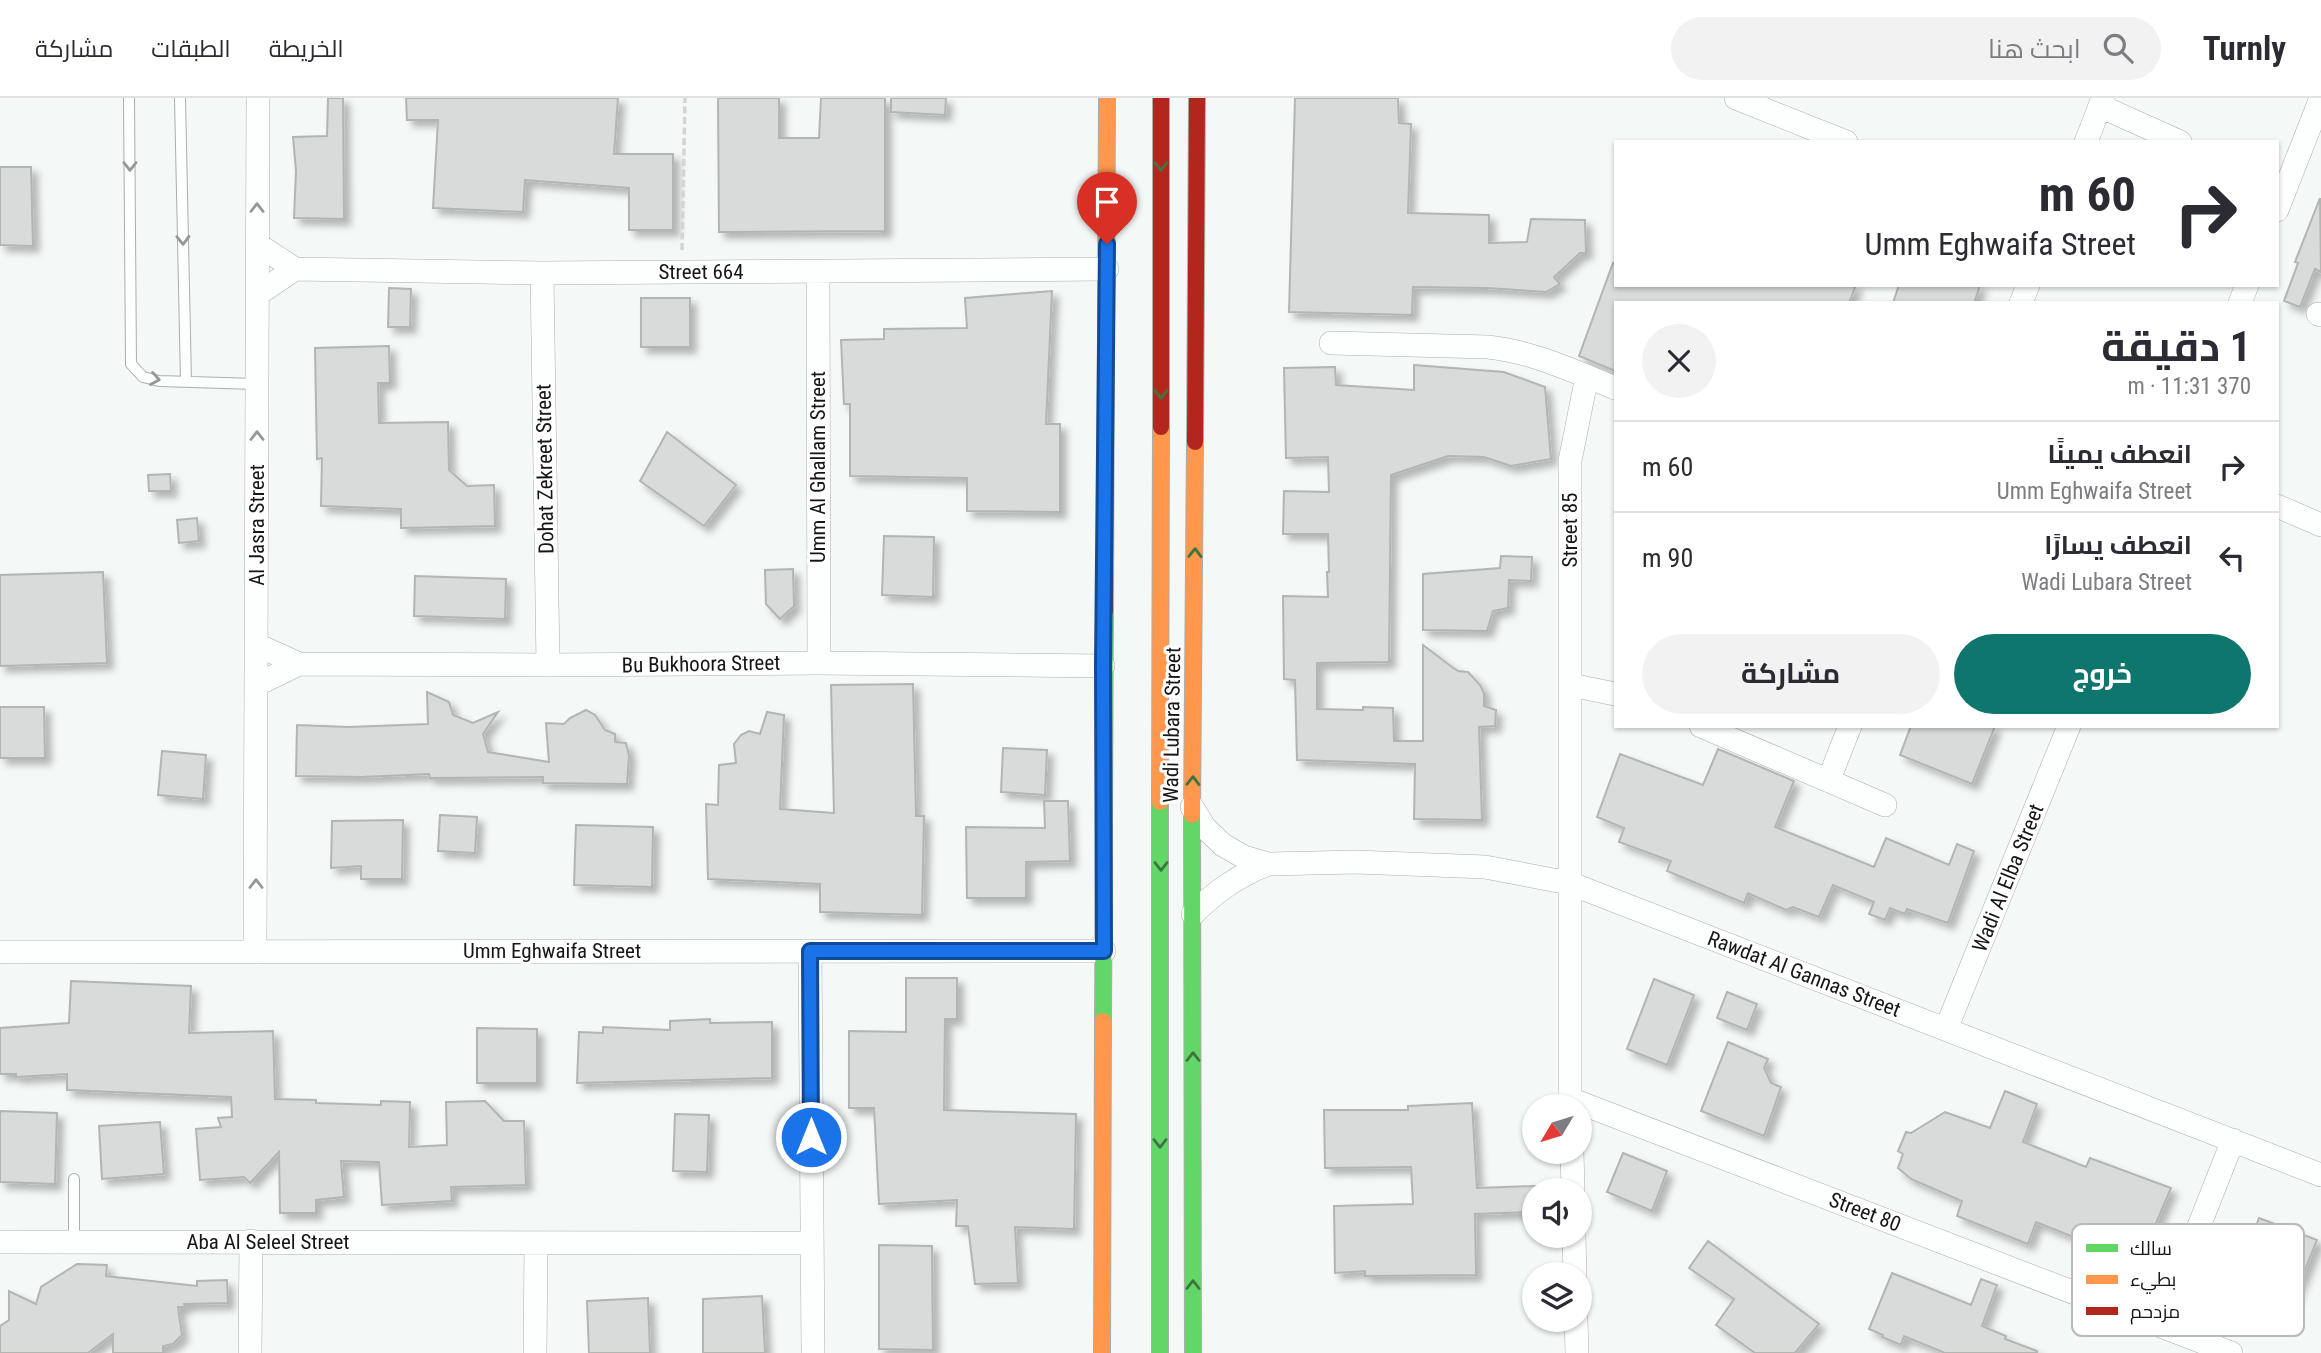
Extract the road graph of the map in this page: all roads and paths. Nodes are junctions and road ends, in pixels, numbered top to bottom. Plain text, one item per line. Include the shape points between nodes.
1 (129, 98) edge
2 (180, 98) edge
3 (258, 98) edge
4 (685, 98) edge
5 (1107, 98) edge
6 (1161, 98) edge
7 (1197, 98) edge
8 (1736, 98) edge
9 (2321, 98) edge
10 (2102, 102) edge
11 (1841, 140) edge
12 (2086, 140) edge
13 (2176, 140) edge
14 (2279, 195) edge
15 (257, 244) junction
16 (295, 269) junction
17 (1107, 269) junction
18 (681, 272) junction
19 (818, 272) junction
20 (542, 274) junction
21 (258, 294) junction
22 (1331, 343) dead end
23 (1587, 376) junction
24 (186, 382) junction
25 (257, 384) junction
26 (1614, 388) edge
27 (2279, 507) edge
28 (2321, 524) edge
29 (257, 645) junction
30 (818, 663) junction
31 (299, 664) junction
32 (548, 665) junction
33 (1103, 666) junction
34 (256, 685) junction
35 (1571, 685) junction
36 (1614, 694) edge
37 (1705, 728) edge
38 (1849, 728) edge
39 (2068, 728) edge
40 (1829, 779) junction
41 (1885, 805) dead end
42 (1192, 807) junction
43 (1268, 864) junction
44 (1569, 883) junction
45 (1193, 914) junction
46 (810, 951) junction
47 (1104, 951) junction
48 (0, 952) edge
49 (256, 952) junction
50 (1946, 1029) junction
51 (1570, 1094) edge
52 (1592, 1110) edge
53 (2233, 1140) junction
54 (2321, 1175) edge
55 (74, 1179) dead end
56 (2200, 1224) edge
57 (251, 1241) junction
58 (0, 1242) edge
59 (74, 1242) junction
60 (536, 1243) junction
61 (812, 1243) junction
62 (2072, 1292) edge
63 (1576, 1332) edge
64 (2188, 1336) edge
65 (250, 1353) edge
66 (535, 1353) edge
67 (813, 1353) edge
68 (1102, 1353) edge
69 (1160, 1353) edge
70 (1193, 1353) edge
71 (1577, 1353) edge
72 (2231, 1353) edge

1 -> 24 lane via 131,364 143,377
2 -> 24 lane
15 -> 3 street, Al Jasra Street
4 - 18 path
5 - 17 street
6 -> 69 street, Wadi Lubara Street
42 -> 7 street, Wadi Lubara Street
8 - 11 street
9 - 14 street
10 - 12 street
10 - 13 street
15 - 16 street
15 - 21 street, Al Jasra Street
16 - 20 street, Street 664
16 - 21 street
17 - 19 street, Street 664
17 - 33 street
18 - 19 street, Street 664
18 - 20 street, Street 664
19 - 30 street, Umm Al Ghallam Street
20 - 32 street, Dohat Zekreet Street
21 - 25 street, Al Jasra Street
22 - 23 street via 1514,350
23 - 26 street
23 - 35 street, Street 85 via 1570,461
24 - 25 lane
29 -> 25 street, Al Jasra Street
27 - 28 street
29 - 31 street, Bu Bukhoora Street
29 - 34 street, Al Jasra Street
30 - 32 street, Bu Bukhoora Street
30 - 33 street, Bu Bukhoora Street
31 - 32 street, Bu Bukhoora Street
31 - 34 street, Bu Bukhoora Street
33 - 47 street
49 -> 34 street, Al Jasra Street
35 - 36 street
35 - 44 street, Street 85
37 - 40 street
38 - 40 street
39 - 50 street, Wadi Al Elba Street
40 - 41 street
42 - 43 street, Rawdat Al Gannas Street via 1223,845
42 - 45 street, Wadi Lubara Street
43 - 44 street, Rawdat Al Gannas Street via 1485,867
43 - 45 street, Rawdat Al Gannas Street via 1227,884
44 - 50 street, Rawdat Al Gannas Street
44 - 51 street, Street 80
70 -> 45 street, Wadi Lubara Street
46 - 47 street, Umm Eghwaifa Street
46 - 49 street, Umm Eghwaifa Street
46 - 61 street
47 - 68 street
48 - 49 street, Umm Eghwaifa Street
50 - 53 street, Rawdat Al Gannas Street
52 - 62 street, Street 80
53 - 54 street, Rawdat Al Gannas Street
53 - 56 street
55 - 59 lane
57 - 59 street, Aba Al Seleel Street
57 - 60 street, Aba Al Seleel Street
57 - 65 street
58 - 59 street, Aba Al Seleel Street
60 - 61 street, Aba Al Seleel Street
60 - 66 street
61 - 67 street
63 - 71 street
64 - 72 street, Street 80

